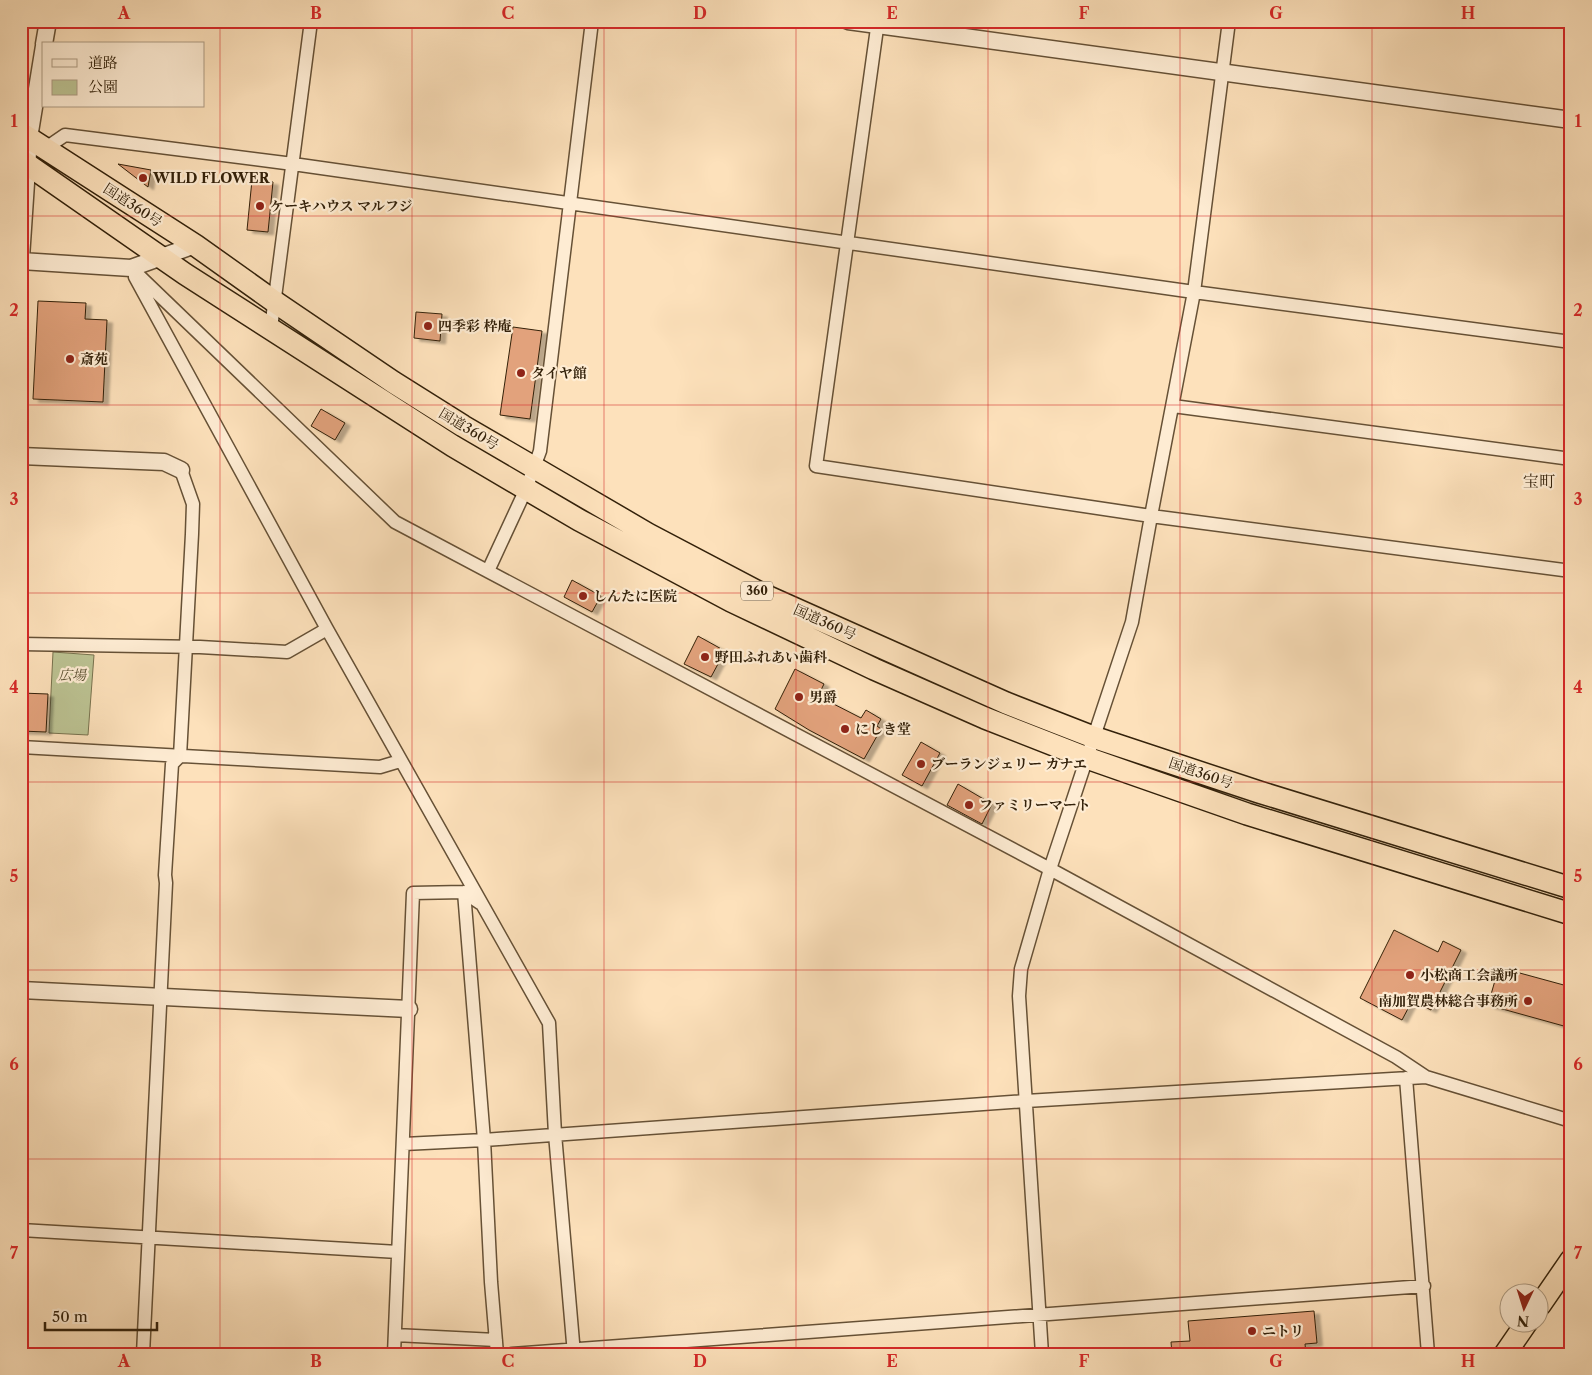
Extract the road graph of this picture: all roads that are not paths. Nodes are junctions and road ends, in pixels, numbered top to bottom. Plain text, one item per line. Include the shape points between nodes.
1 (48, 21) edge
2 (311, 21) edge
3 (592, 21) edge
4 (848, 21) edge
5 (1229, 21) edge
6 (878, 23) edge
7 (44, 42) edge
8 (42, 61) edge
9 (1222, 72) junction
10 (1571, 120) edge
11 (32, 140) edge
12 (25, 162) edge
13 (293, 164) junction
14 (570, 204) junction
15 (848, 243) junction
16 (195, 245) junction
17 (160, 256) junction
18 (21, 260) edge
19 (130, 268) junction
20 (1194, 292) junction
21 (275, 302) junction
22 (271, 328) junction
23 (1571, 342) edge
24 (1172, 406) junction
25 (21, 456) edge
26 (1571, 459) edge
27 (534, 468) junction
28 (181, 470) joint
29 (526, 489) junction
30 (1151, 516) junction
31 (488, 571) junction
32 (1571, 571) edge
33 (327, 629) junction
34 (21, 644) edge
35 (187, 647) junction
36 (1093, 737) junction
37 (21, 747) edge
38 (180, 756) junction
39 (1086, 758) junction
40 (400, 761) junction
41 (1050, 869) junction
42 (1571, 888) edge
43 (464, 892) junction
44 (486, 908) junction
45 (1571, 914) edge
46 (21, 990) edge
47 (160, 996) junction
48 (409, 1009) junction
49 (1426, 1077) junction
50 (1406, 1078) junction
51 (1026, 1100) junction
52 (1571, 1121) edge
53 (556, 1134) junction
54 (484, 1140) junction
55 (404, 1144) junction
56 (21, 1230) edge
57 (148, 1237) junction
58 (398, 1252) junction
59 (1571, 1260) edge
60 (1424, 1286) junction
61 (1563, 1286) edge
62 (1550, 1297) edge
63 (1039, 1314) junction
64 (1520, 1332) edge
65 (395, 1335) junction
66 (496, 1340) junction
67 (574, 1352) edge
68 (143, 1354) edge
69 (394, 1354) edge
70 (497, 1354) edge
71 (512, 1354) edge
72 (1042, 1354) edge
73 (1428, 1354) edge
74 (1505, 1354) edge

1 - 7 street
2 - 13 street
3 - 14 street
4 - 6 street
5 - 9 street
6 - 9 street
6 - 15 street
8 - 11 street
9 - 10 street
9 - 20 street
11 - 12 street
11 - 13 street via 65,135
11 - 16 highway, 国道360号 / 360
12 - 17 highway, 国道360号 / 360
12 - 18 street
13 - 14 street
13 - 21 street
14 - 15 street
14 - 27 street via 540,451
15 - 20 street
15 - 30 street via 816,466
16 - 17 street
16 - 21 highway, 国道360号 / 360
17 - 19 street
17 - 22 highway, 国道360号 / 360
18 - 19 street
19 - 31 street via 395,522
19 - 33 street
20 - 23 street
20 - 24 street
21 - 22 street
21 - 27 highway, 国道360号 / 360 via 400,387
22 - 29 highway, 国道360号 / 360 via 452,446
24 - 26 street
24 - 30 street
25 - 28 street via 164,462
27 - 29 street
27 - 36 highway, 国道360号 / 360 via 648,534 762,594 1006,703
28 - 35 street via 193,504
29 - 31 street
29 - 39 highway, 国道360号 / 360 via 731,601 917,688
30 - 32 street
30 - 36 street via 1132,622
31 - 41 street
33 - 35 street via 287,652
33 - 40 street
34 - 35 street
35 - 38 street
36 - 39 street
36 - 42 highway, 国道360号 / 360 via 1287,801
37 - 38 street
38 - 40 street via 380,766
38 - 47 street via 172,764
39 - 41 street
39 - 45 highway, 国道360号 / 360 via 1247,814
40 - 44 street
41 - 49 street via 1396,1057
41 - 51 street via 1021,969 1019,996
43 - 44 street
43 - 48 street via 413,893
43 - 54 street
44 - 53 street via 549,1023
46 - 47 street
47 - 48 street
47 - 57 street
48 - 55 street
49 - 50 street
49 - 52 street
50 - 51 street
50 - 60 street
51 - 53 street
51 - 63 street
53 - 54 street
53 - 67 street
54 - 55 street
54 - 66 street
55 - 58 street
56 - 57 street
57 - 58 street
57 - 68 street
58 - 65 street
59 - 61 highway
60 - 63 street
60 - 73 street
61 - 62 highway
63 - 67 street
63 - 72 street
64 - 74 highway
65 - 66 street
65 - 69 street
66 - 70 street
67 - 71 street

